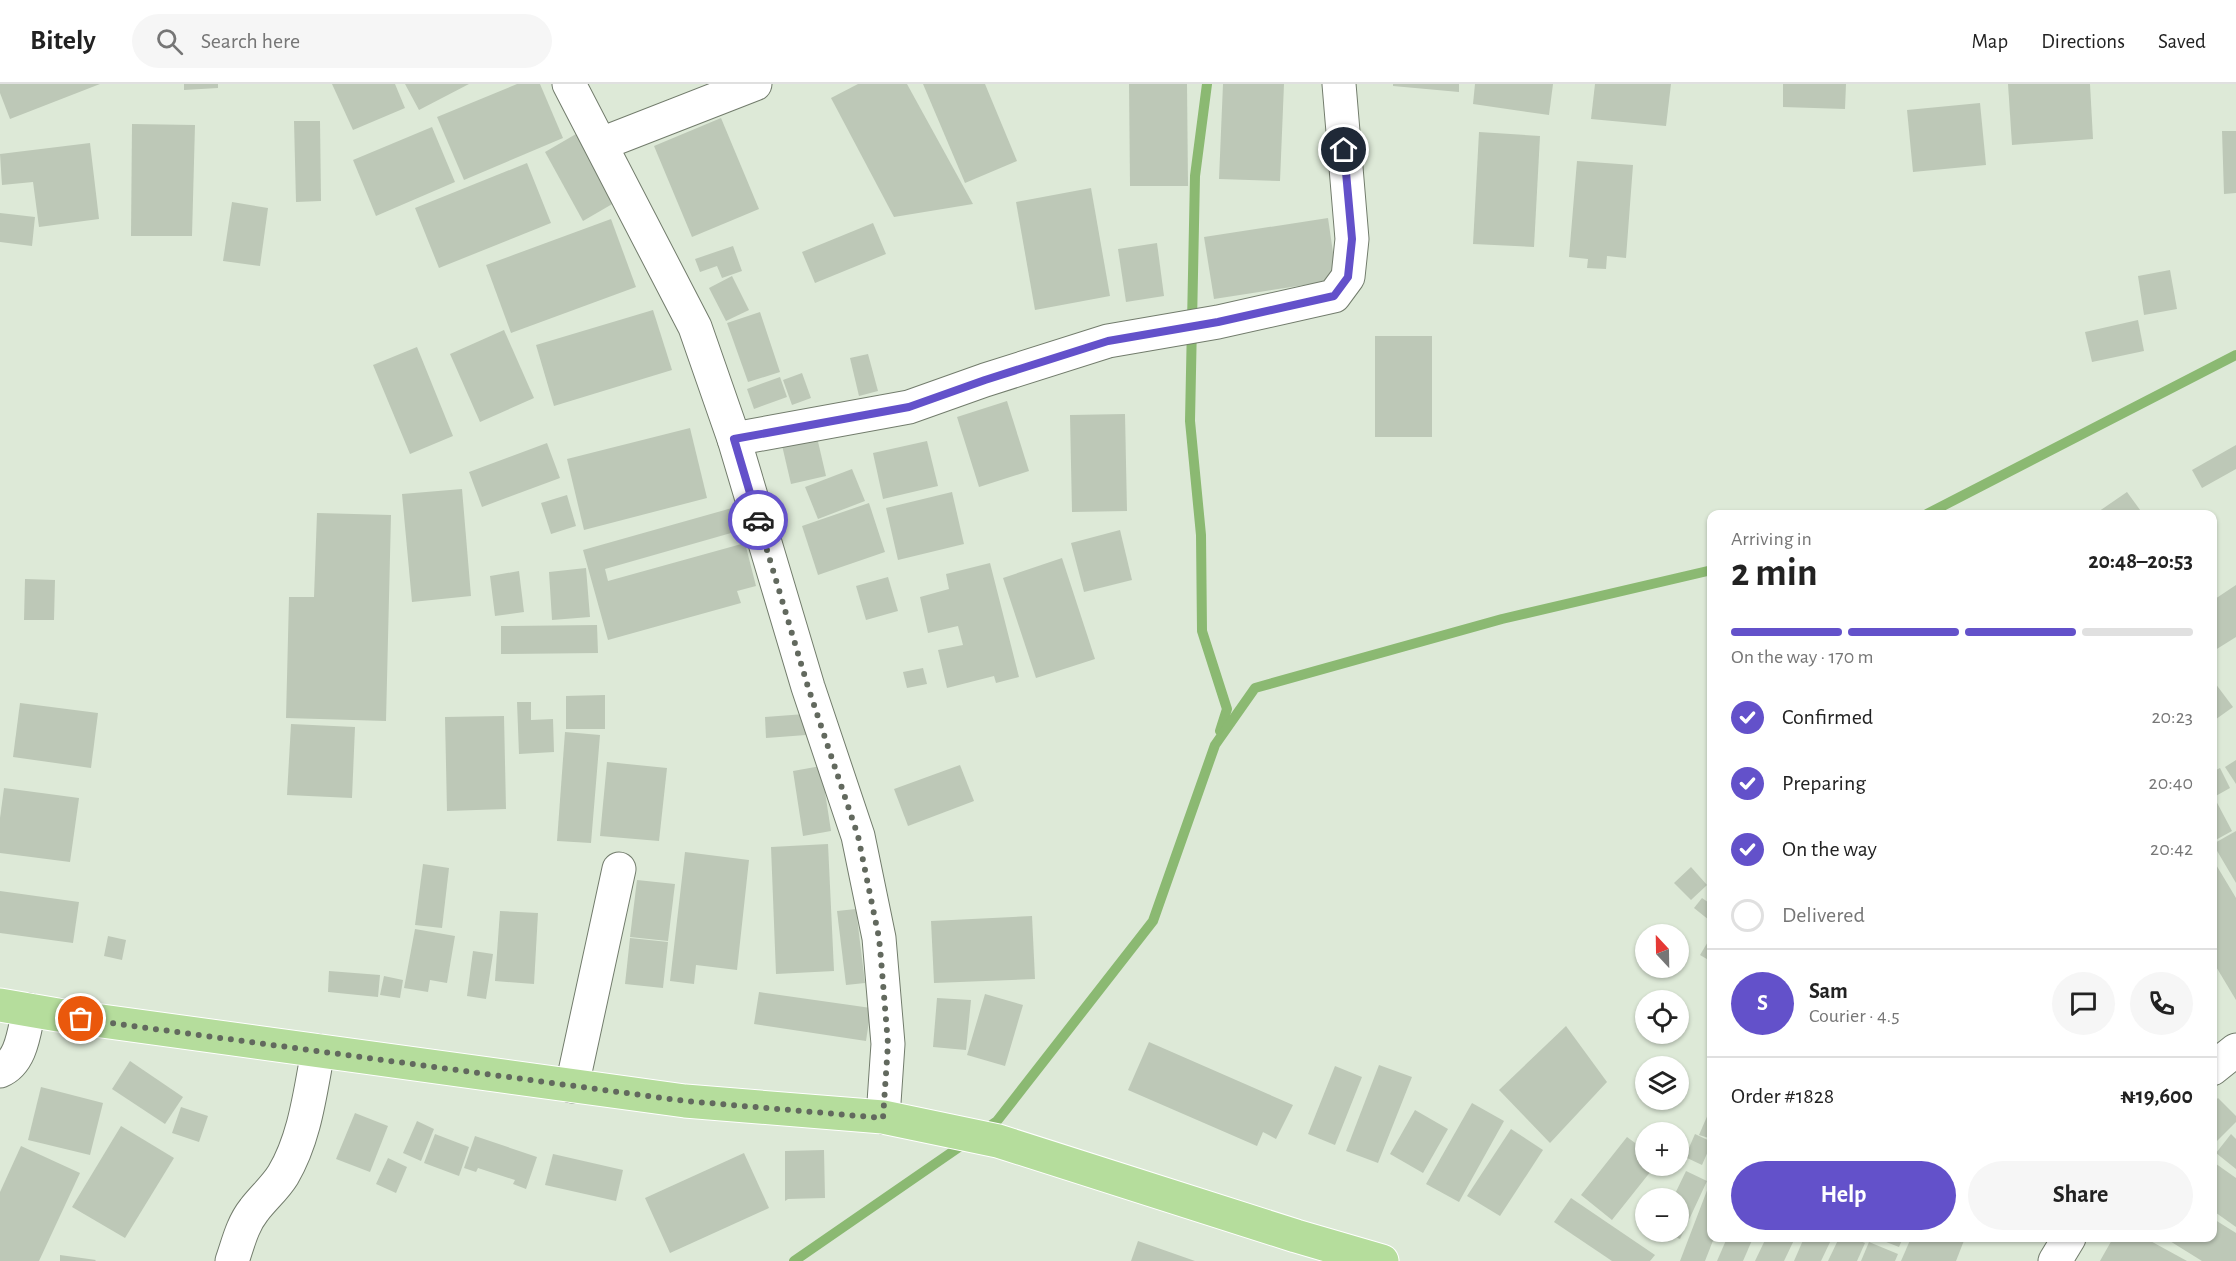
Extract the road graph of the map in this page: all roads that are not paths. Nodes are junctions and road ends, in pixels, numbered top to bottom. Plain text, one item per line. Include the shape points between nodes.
1 (569, 84) edge
2 (754, 84) edge
3 (1339, 84) edge
4 (601, 144) junction
5 (734, 439) junction
6 (619, 868) dead end
7 (15, 1008) edge
8 (2236, 1050) edge
9 (318, 1051) junction
10 (2217, 1065) edge
11 (0, 1071) edge
12 (572, 1086) junction
13 (883, 1118) junction
14 (2067, 1242) edge
15 (232, 1261) edge
16 (1382, 1261) edge
17 (2055, 1261) edge

1 - 4 street
2 - 4 street
3 - 5 street via 1352,239 1348,277 1334,296 1108,341 909,407
4 - 5 street via 695,327
5 - 13 street via 808,687 858,836 879,938 888,1044
6 - 12 street
7 - 9 main road
7 - 11 street via 16,1058
8 - 10 street
9 - 12 main road
9 - 15 street via 308,1109 296,1146 284,1174 244,1227
12 - 13 main road via 685,1101
13 - 16 main road via 998,1141
14 - 17 street

